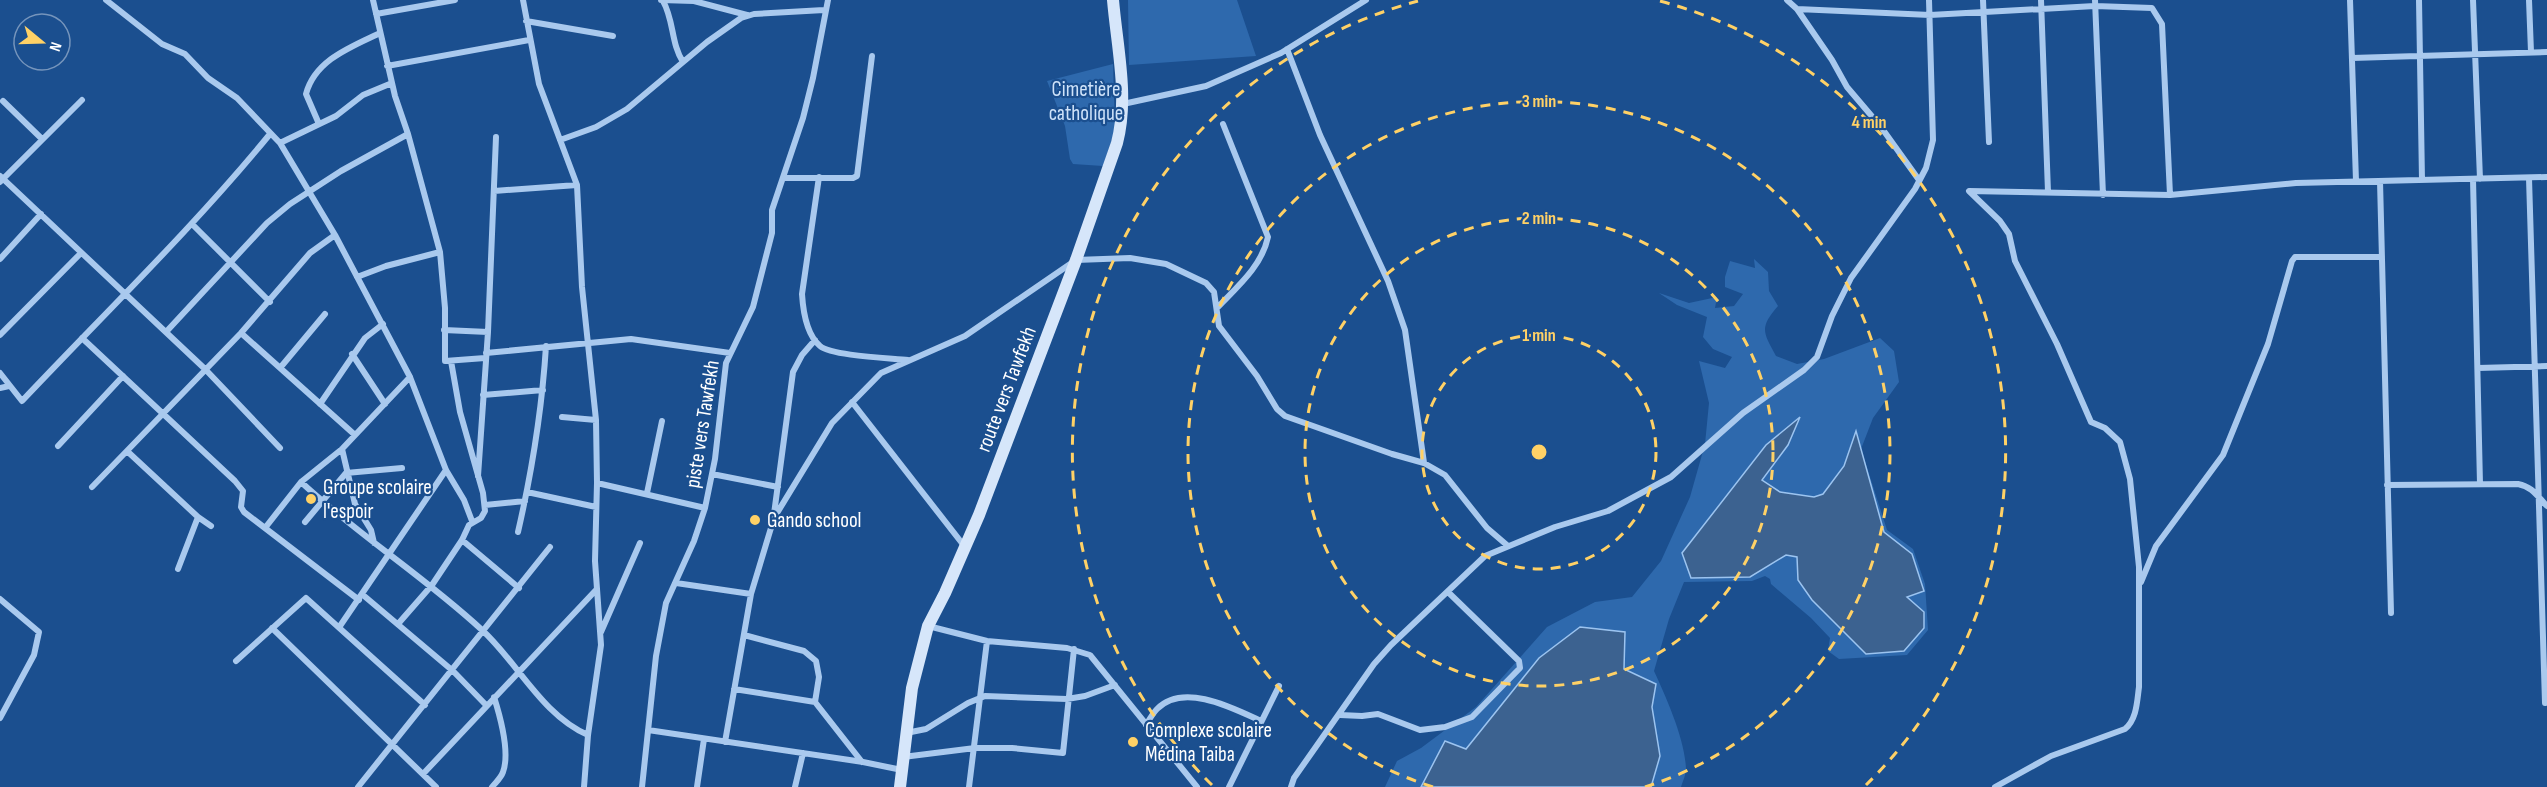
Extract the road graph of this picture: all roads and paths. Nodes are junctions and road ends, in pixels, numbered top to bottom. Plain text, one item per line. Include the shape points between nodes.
1 (106, 0) edge
2 (373, 0) edge
3 (455, 0) edge
4 (523, 0) edge
5 (828, 0) edge
6 (1113, 0) edge
7 (1366, 0) edge
8 (1787, 0) edge
9 (1929, 0) edge
10 (1983, 0) edge
11 (2040, 0) edge
12 (2350, 0) edge
13 (2419, 0) edge
14 (2473, 0) edge
15 (2529, 0) edge
16 (662, 1) edge
17 (2095, 3) edge
18 (1797, 9) junction
19 (2041, 9) junction
20 (824, 10) junction
21 (1983, 12) junction
22 (376, 14) junction
23 (748, 15) junction
24 (1930, 15) junction
25 (526, 21) junction
26 (380, 33) junction
27 (613, 36) dead end
28 (529, 40) junction
29 (1287, 50) junction
30 (2531, 52) junction
31 (2547, 52) edge
32 (2476, 54) junction
33 (872, 56) dead end
34 (2421, 56) junction
35 (2352, 58) junction
36 (683, 62) junction
37 (387, 66) junction
38 (392, 83) junction
39 (82, 100) dead end
40 (3, 101) dead end
41 (1123, 104) junction
42 (319, 124) junction
43 (1223, 124) dead end
44 (270, 134) junction
45 (408, 134) junction
46 (496, 137) dead end
47 (42, 139) junction
48 (560, 140) junction
49 (1989, 142) dead end
50 (280, 143) junction
51 (819, 177) junction
52 (2547, 177) edge
53 (783, 178) junction
54 (2529, 178) junction
55 (1, 179) edge
56 (2477, 179) junction
57 (1919, 180) junction
58 (2422, 180) junction
59 (2356, 181) junction
60 (2380, 181) junction
61 (577, 185) junction
62 (310, 189) junction
63 (494, 192) junction
64 (2048, 192) junction
65 (2103, 195) junction
66 (2170, 195) junction
67 (41, 214) junction
68 (192, 224) junction
69 (335, 235) junction
70 (440, 252) junction
71 (81, 253) junction
72 (2382, 257) junction
73 (0, 259) edge
74 (1076, 261) junction
75 (231, 264) junction
76 (357, 277) junction
77 (124, 293) junction
78 (270, 302) junction
79 (1216, 309) junction
80 (325, 314) dead end
81 (383, 324) junction
82 (444, 330) junction
83 (488, 332) junction
84 (166, 333) junction
85 (241, 333) junction
86 (0, 335) edge
87 (82, 338) junction
88 (815, 340) junction
89 (588, 342) junction
90 (546, 346) junction
91 (730, 353) junction
92 (352, 354) junction
93 (485, 355) junction
94 (909, 360) junction
95 (451, 361) junction
96 (2535, 366) junction
97 (2547, 366) edge
98 (280, 368) junction
99 (2478, 368) junction
100 (205, 369) junction
101 (0, 373) edge
102 (123, 376) junction
103 (410, 376) junction
104 (9, 386) junction
105 (0, 388) edge
106 (543, 390) junction
107 (483, 395) junction
108 (852, 402) junction
109 (320, 404) junction
110 (385, 404) junction
111 (164, 414) junction
112 (562, 417) dead end
113 (596, 420) junction
114 (662, 420) dead end
115 (355, 435) junction
116 (58, 446) dead end
117 (280, 448) dead end
118 (342, 449) junction
119 (127, 451) junction
120 (1424, 464) junction
121 (402, 468) dead end
122 (446, 470) junction
123 (346, 473) junction
124 (712, 474) junction
125 (478, 476) junction
126 (301, 482) junction
127 (597, 483) junction
128 (2480, 484) junction
129 (2387, 485) junction
130 (92, 487) dead end
131 (778, 487) junction
132 (527, 492) junction
133 (648, 493) junction
134 (2539, 495) junction
135 (322, 501) junction
136 (525, 501) junction
137 (485, 505) junction
138 (2547, 506) edge
139 (596, 507) junction
140 (705, 508) junction
141 (198, 517) junction
142 (774, 518) junction
143 (472, 521) junction
144 (305, 522) dead end
145 (211, 526) dead end
146 (265, 528) junction
147 (518, 532) dead end
148 (462, 540) junction
149 (374, 543) junction
150 (640, 543) dead end
151 (1508, 546) junction
152 (965, 547) junction
153 (550, 548) dead end
154 (389, 556) junction
155 (178, 568) dead end
156 (676, 583) junction
157 (432, 585) junction
158 (519, 588) junction
159 (2139, 588) junction
160 (596, 590) junction
161 (1448, 592) junction
162 (752, 594) junction
163 (361, 598) junction
164 (0, 599) edge
165 (2391, 613) dead end
166 (398, 624) junction
167 (340, 626) junction
168 (928, 626) junction
169 (272, 628) junction
170 (484, 632) junction
171 (601, 632) junction
172 (744, 635) junction
173 (987, 641) junction
174 (1074, 649) junction
175 (236, 661) dead end
176 (453, 670) junction
177 (518, 671) junction
178 (1115, 685) junction
179 (1279, 686) dead end
180 (734, 689) junction
181 (494, 697) junction
182 (981, 698) junction
183 (1067, 699) junction
184 (815, 702) junction
185 (2545, 703) dead end
186 (425, 705) junction
187 (486, 705) junction
188 (1340, 715) junction
189 (0, 718) edge
190 (1261, 721) junction
191 (1146, 725) junction
192 (648, 730) junction
193 (906, 733) junction
194 (588, 735) junction
195 (704, 739) junction
196 (725, 742) junction
197 (392, 746) junction
198 (975, 748) junction
199 (803, 753) junction
200 (903, 757) junction
201 (863, 762) junction
202 (902, 770) junction
203 (423, 774) junction
204 (358, 787) edge
205 (436, 787) edge
206 (492, 787) edge
207 (584, 787) edge
208 (642, 787) edge
209 (697, 787) edge
210 (795, 787) edge
211 (900, 787) edge
212 (969, 787) edge
213 (1197, 787) edge
214 (1229, 787) edge
215 (1291, 787) edge
216 (1995, 787) edge

1 - 44 street via 162,44 185,54
2 - 22 street
3 - 22 street
4 - 25 street
5 - 20 street, piste vers Tawfekh
6 - 41 street, route vers Tawfekh
7 - 29 street
8 - 18 street
9 - 24 street
10 - 21 street
11 - 19 street
12 - 35 street
13 - 34 street
14 - 32 street
15 - 30 street
16 - 23 street via 694,1
16 - 36 street via 670,15
17 - 19 street
17 - 65 street
17 - 66 street via 2152,8 2162,24
18 - 24 street
18 - 57 street via 1847,87
19 - 21 street
19 - 64 street
20 - 23 street
20 - 53 street, piste vers Tawfekh via 813,78
21 - 24 street
21 - 49 street
22 - 26 street
23 - 36 street
24 - 57 street via 1933,140
25 - 27 street
25 - 28 street
26 - 37 street
26 - 42 street via 352,46 319,69 306,94
28 - 37 street
28 - 48 street via 539,84
29 - 41 street via 1206,86
29 - 120 street via 1320,135 1388,280 1405,330
30 - 31 street
30 - 32 street
32 - 34 street
32 - 56 street
33 - 51 street via 859,172 853,178
34 - 35 street
34 - 58 street
35 - 59 street
36 - 48 street via 627,109 596,127
37 - 38 street
38 - 42 street via 363,95
38 - 45 street
39 - 47 street
40 - 47 street
41 - 74 street, route vers Tawfekh via 1117,143
42 - 50 street
43 - 79 street via 1268,237 1255,266
44 - 50 street
44 - 68 street
45 - 62 street
45 - 70 street
46 - 63 street
47 - 55 street
48 - 61 street
50 - 62 street
51 - 53 street
51 - 88 street via 802,294 803,309
52 - 54 street
53 - 91 street, piste vers Tawfekh via 772,210 772,233 753,307
54 - 56 street
54 - 96 street
55 - 67 street
56 - 58 street
56 - 99 street
57 - 151 street via 1851,278 1818,357 1804,370 1743,413 1671,477 1608,511
58 - 60 street
59 - 60 street
59 - 66 street
60 - 72 street
61 - 63 street
61 - 89 street
62 - 69 street
62 - 75 street via 267,223
63 - 83 street
64 - 65 street
64 - 159 street via 1970,191 2009,234 2015,261 2091,422 2105,428 2120,442 2130,479
65 - 66 street
67 - 71 street
67 - 73 street
68 - 75 street
68 - 77 street
69 - 76 street
69 - 78 street via 309,253
70 - 76 street
70 - 82 street
71 - 77 street
71 - 86 street
72 - 129 street
72 - 159 street via 2295,257 2292,261 2268,344 2223,455 2156,546
74 - 79 street via 1130,258 1166,264 1206,283 1214,292
74 - 94 street via 965,336
74 - 152 street, route vers Tawfekh
75 - 78 street
75 - 84 street
76 - 81 street
77 - 84 street
77 - 87 street
78 - 85 street
79 - 120 street via 1219,326 1285,416
80 - 98 street
81 - 92 street
81 - 103 street
82 - 83 street
82 - 95 street via 445,361
83 - 93 street
84 - 100 street
85 - 98 street
85 - 100 street
87 - 102 street
87 - 104 street via 22,401
88 - 94 street via 828,351
88 - 131 street via 794,372
89 - 90 street
89 - 91 street via 648,340
89 - 113 street
90 - 93 street
90 - 106 street
91 - 124 street, piste vers Tawfekh
92 - 109 street
92 - 110 street
93 - 95 street
93 - 107 street
94 - 108 street via 881,373
95 - 125 street
96 - 97 street
96 - 99 street
96 - 134 street
98 - 109 street
99 - 128 street
100 - 111 street
100 - 117 street
101 - 104 street
102 - 111 street
102 - 116 street
103 - 110 street
103 - 122 street
104 - 105 street
106 - 107 street
106 - 132 street
107 - 125 street
108 - 142 street via 832,423
108 - 152 street
109 - 115 street
110 - 115 street
111 - 119 street
111 - 146 street via 236,481 243,492 242,510
112 - 113 street
113 - 127 street
114 - 133 street
115 - 118 street
118 - 123 street
118 - 126 street
119 - 130 street
119 - 141 street
120 - 151 street via 1445,475 1487,528
121 - 123 street
122 - 143 street
122 - 154 street
123 - 135 street
123 - 149 street via 355,504
124 - 131 street
124 - 140 street, piste vers Tawfekh
125 - 137 street
126 - 135 street
126 - 146 street
127 - 133 street
127 - 139 street
128 - 129 street
128 - 134 street via 2518,484
129 - 165 street
131 - 142 street
132 - 136 street
132 - 139 street
133 - 140 street
134 - 138 street
134 - 185 street
135 - 144 street
135 - 149 street
136 - 137 street
136 - 147 street
137 - 143 street via 483,517
139 - 160 street
140 - 156 street, piste vers Tawfekh
141 - 145 street
141 - 155 street
142 - 162 street
143 - 148 street
146 - 163 street
148 - 157 street
148 - 158 street
149 - 154 street
150 - 171 street
151 - 161 street via 1485,556
152 - 168 street, route vers Tawfekh
153 - 158 street
154 - 157 street
154 - 163 street
156 - 162 street
156 - 192 street, piste vers Tawfekh via 663,617
157 - 166 street
157 - 170 street
158 - 170 street
159 - 216 street via 2139,687 2130,725 2051,756
160 - 171 street
160 - 177 street
161 - 188 street via 1390,645
161 - 188 street via 1519,661 1520,668 1473,717 1445,727 1420,730 1378,714
162 - 172 street
163 - 166 street
163 - 167 street
164 - 189 street via 39,632 34,655
166 - 176 street
167 - 169 street via 306,598
167 - 186 street
168 - 173 street
168 - 193 street, route vers Tawfekh via 919,653
169 - 175 street
169 - 197 street
170 - 176 street
170 - 177 street
171 - 194 street
172 - 180 street
172 - 184 street via 804,651 816,661 819,676
173 - 174 street
173 - 182 street
174 - 178 street via 1090,655
174 - 183 street
176 - 186 street
176 - 187 street
177 - 181 street
177 - 194 street via 569,726
178 - 183 street
178 - 191 street
179 - 190 street
180 - 184 street
180 - 196 street
181 - 187 street
181 - 206 street via 502,729 504,768
182 - 183 street
182 - 193 street via 926,729
182 - 198 street
183 - 198 street via 1062,753
184 - 201 street
186 - 197 street
187 - 203 street
188 - 215 street
190 - 191 street via 1230,707 1182,697 1156,709
190 - 214 street
191 - 213 street
192 - 195 street
192 - 208 street, piste vers Tawfekh
193 - 200 street, route vers Tawfekh
194 - 207 street
195 - 196 street
195 - 209 street
196 - 199 street
197 - 203 street
197 - 204 street
198 - 200 street
198 - 212 street
199 - 201 street
199 - 210 street
200 - 202 street, route vers Tawfekh
201 - 202 street
202 - 211 street, route vers Tawfekh
203 - 205 street

